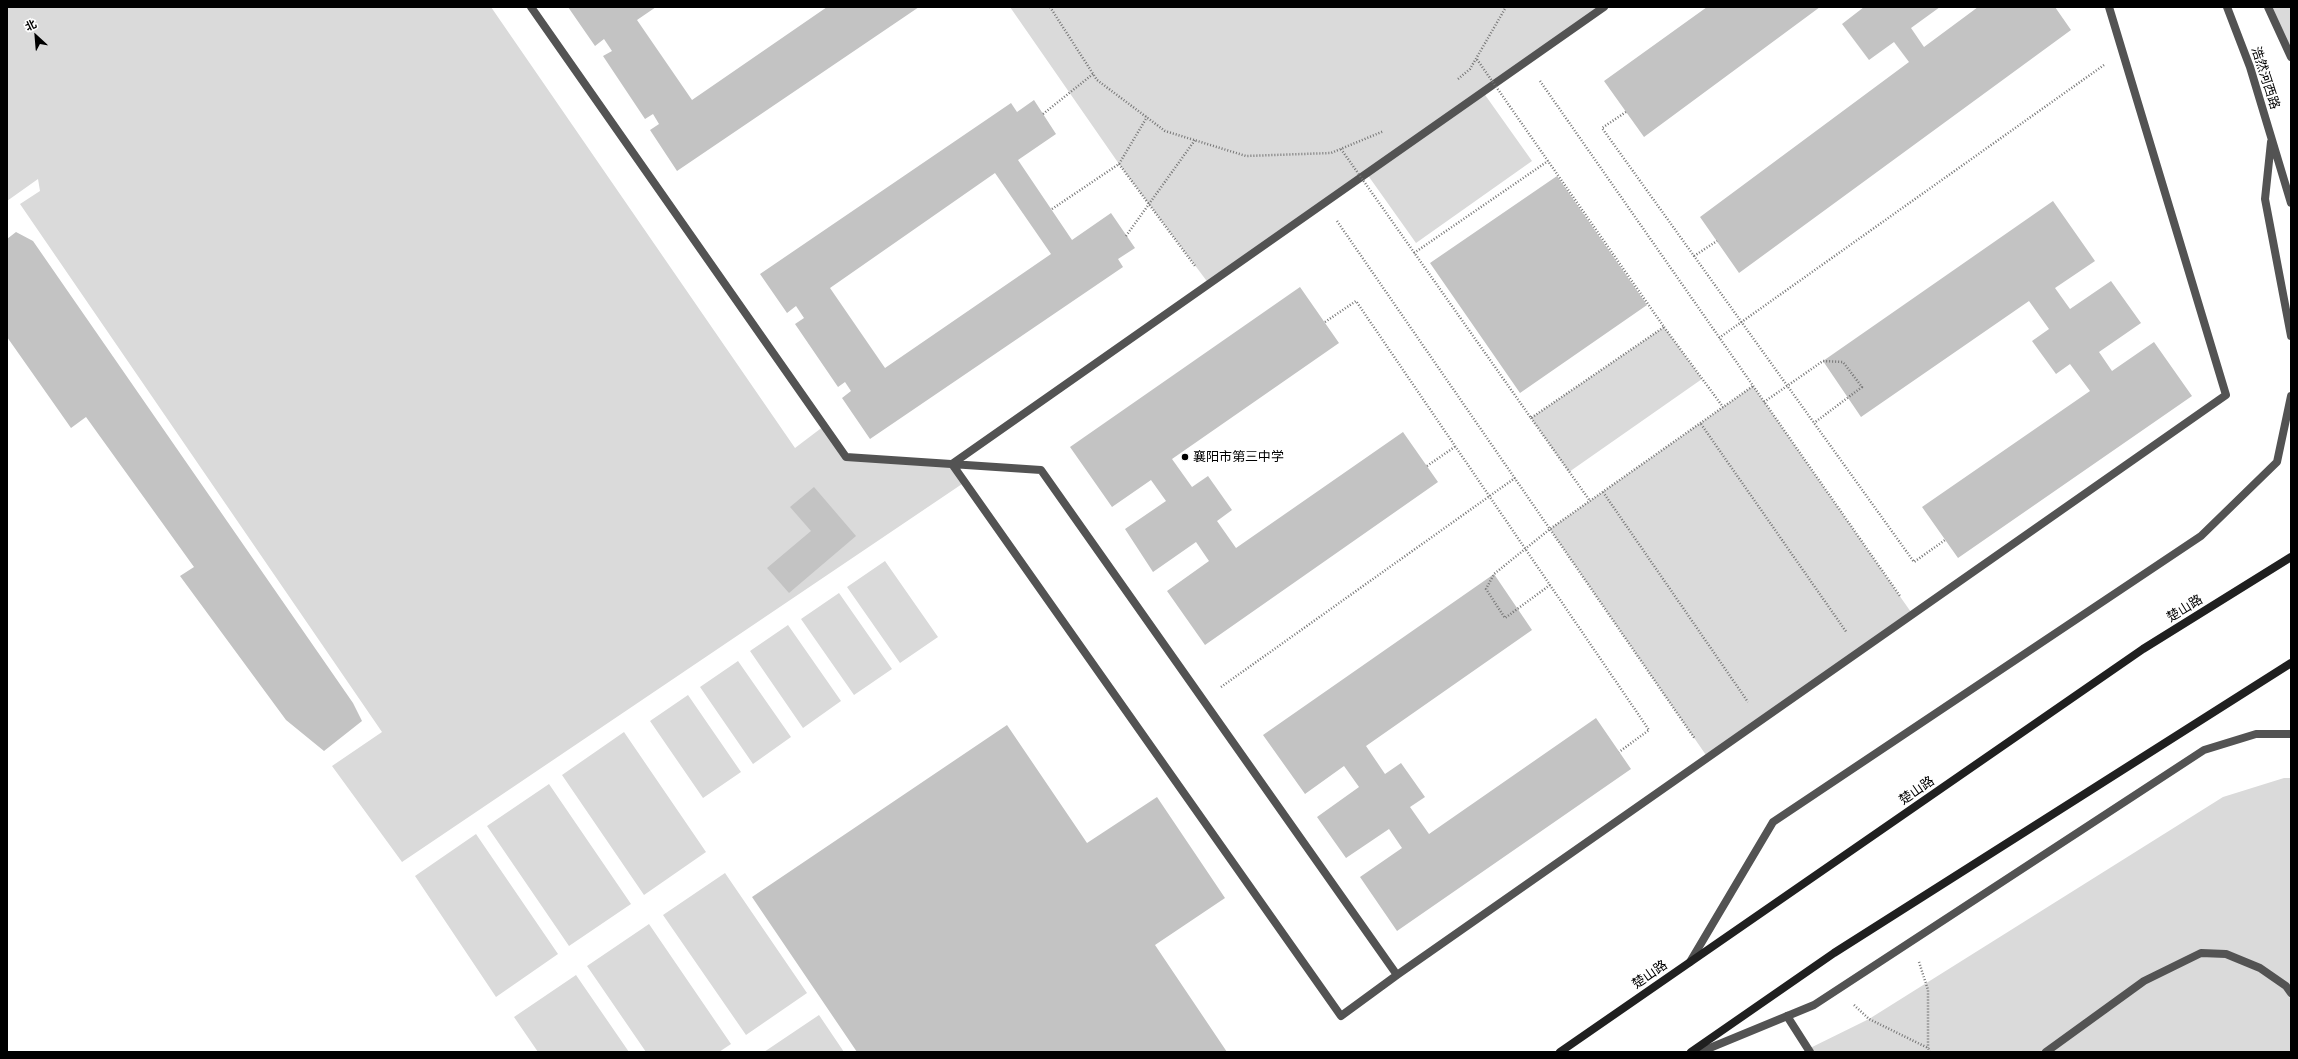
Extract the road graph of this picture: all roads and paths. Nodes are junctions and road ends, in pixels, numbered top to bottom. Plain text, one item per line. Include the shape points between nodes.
1 (531, 7) edge
2 (1050, 7) edge
3 (1506, 7) edge
4 (1604, 7) edge
5 (2109, 7) edge
6 (2227, 7) edge
7 (2268, 7) edge
8 (2123, 51) junction
9 (2291, 56) edge
10 (1476, 58) junction
11 (1526, 62) junction
12 (1094, 74) junction
13 (1458, 80) dead end
14 (1626, 112) dead end
15 (1043, 114) dead end
16 (1147, 117) junction
17 (1389, 129) dead end
18 (2271, 138) junction
19 (1195, 140) junction
20 (1341, 149) junction
21 (1548, 161) junction
22 (1119, 164) junction
23 (1324, 203) junction
24 (2291, 203) edge
25 (1052, 210) dead end
26 (1126, 236) dead end
27 (1717, 241) dead end
28 (1414, 253) junction
29 (1694, 256) junction
30 (1209, 284) junction
31 (1325, 322) dead end
32 (1664, 327) junction
33 (2291, 336) edge
34 (1720, 338) junction
35 (1753, 386) junction
36 (2291, 396) edge
37 (1764, 402) junction
38 (1724, 407) junction
39 (1531, 418) junction
40 (1814, 423) junction
41 (1701, 424) junction
42 (1456, 446) junction
43 (952, 464) junction
44 (1427, 466) dead end
45 (1515, 478) junction
46 (1603, 492) junction
47 (1590, 501) junction
48 (1550, 529) junction
49 (1945, 540) dead end
50 (2291, 557) edge
51 (1550, 585) junction
52 (1913, 614) junction
53 (1860, 652) junction
54 (2291, 663) edge
55 (1203, 700) junction
56 (1761, 721) junction
57 (2291, 734) edge
58 (1619, 752) dead end
59 (1708, 758) junction
60 (1910, 942) junction
61 (1690, 962) junction
62 (1397, 975) junction
63 (1838, 989) junction
64 (2291, 993) edge
65 (1787, 1016) junction
66 (1928, 1048) junction
67 (1560, 1052) edge
68 (1691, 1052) edge
69 (1700, 1052) edge
70 (1810, 1052) edge
71 (1930, 1052) edge
72 (2046, 1052) edge

1 - 43 street via 846,457
2 - 12 path
3 - 10 path
4 - 11 street
5 - 8 street
6 - 18 street, 浩然河西路 via 2250,66
7 - 9 street
8 - 34 path
8 - 52 street via 2226,395
10 - 13 path via 1470,69
10 - 21 path, bridge
11 - 23 street
11 - 34 path
12 - 15 path
12 - 16 path via 1097,80
14 - 29 path, bridge via 1602,128
16 - 19 path via 1165,131
16 - 22 path
17 - 20 path
18 - 24 street, 浩然河西路
18 - 33 street via 2265,199
19 - 20 path via 1246,156 1331,153
19 - 26 path, bridge
20 - 28 path, bridge
21 - 28 path
21 - 32 path, bridge
22 - 25 path
22 - 30 path
23 - 30 street
23 - 45 path
27 - 29 path
28 - 39 path, bridge
29 - 40 path, bridge
30 - 43 street
31 - 42 path, bridge via 1356,301
32 - 38 path
32 - 39 path, bridge
34 - 35 path
35 - 37 path
35 - 38 path
36 - 61 street via 2277,462 2201,536 1774,822
37 - 40 path via 1823,361 1843,362 1862,387
37 - 52 path
38 - 41 path
39 - 47 path
40 - 49 path, bridge via 1914,562
41 - 46 path
41 - 53 path
42 - 44 path
42 - 51 path, bridge
43 - 55 street via 1041,470
43 - 62 street via 1341,1016
45 - 48 path
45 - 55 path
46 - 47 path
46 - 56 path
47 - 48 path
48 - 51 path via 1494,574 1486,589 1505,618
48 - 59 path
50 - 61 main road, 楚山路 via 2143,649
51 - 58 path, bridge via 1649,730
52 - 53 street
53 - 56 street
54 - 68 main road via 1834,953
55 - 62 street
56 - 59 street
57 - 60 street via 2256,734 2204,750
59 - 62 street
60 - 63 street
60 - 66 path via 1922,967 1928,990
61 - 67 main road, 楚山路
63 - 65 street via 1814,1005
63 - 66 path via 1869,1019
64 - 72 street via 2286,986 2260,968 2226,954 2201,953 2144,981
65 - 69 street
65 - 70 street
66 - 71 path

